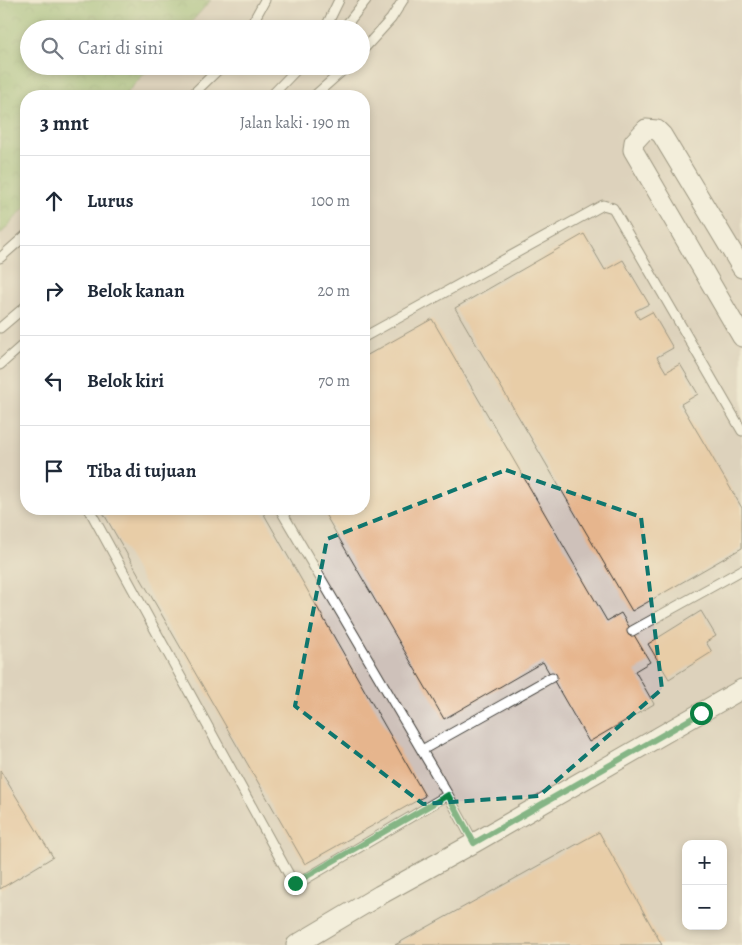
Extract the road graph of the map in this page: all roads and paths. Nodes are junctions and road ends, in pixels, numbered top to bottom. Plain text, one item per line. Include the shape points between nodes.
1 (265, 0) edge
2 (339, 0) edge
3 (366, 0) edge
4 (403, 0) edge
5 (254, 20) edge
6 (330, 20) edge
7 (351, 20) edge
8 (370, 42) edge
9 (213, 75) edge
10 (291, 75) edge
11 (338, 75) edge
12 (197, 90) edge
13 (277, 90) edge
14 (321, 90) edge
15 (20, 240) edge
16 (0, 258) edge
17 (742, 268) edge
18 (20, 311) edge
19 (0, 328) edge
20 (370, 334) edge
21 (742, 337) edge
22 (20, 347) edge
23 (0, 365) edge
24 (742, 431) edge
25 (92, 515) edge
26 (284, 515) edge
27 (742, 570) edge
28 (632, 631) dead end
29 (552, 677) dead end
30 (742, 688) edge
31 (422, 750) junction
32 (448, 795) junction
33 (474, 843) junction
34 (296, 945) edge

1 - 5 lane
2 - 6 lane
3 - 7 lane
4 - 8 lane via 391,20
9 - 12 lane
10 - 13 lane
11 - 14 lane
15 - 16 lane
17 - 21 street via 666,142 657,130 646,129 634,142 633,150
18 - 19 lane
20 - 24 lane via 608,205 613,208
22 - 23 lane
25 - 32 lane via 292,882 297,884
26 - 31 lane
27 - 28 lane
29 - 31 lane
30 - 33 street
31 - 32 lane
32 - 33 lane
33 - 34 street

